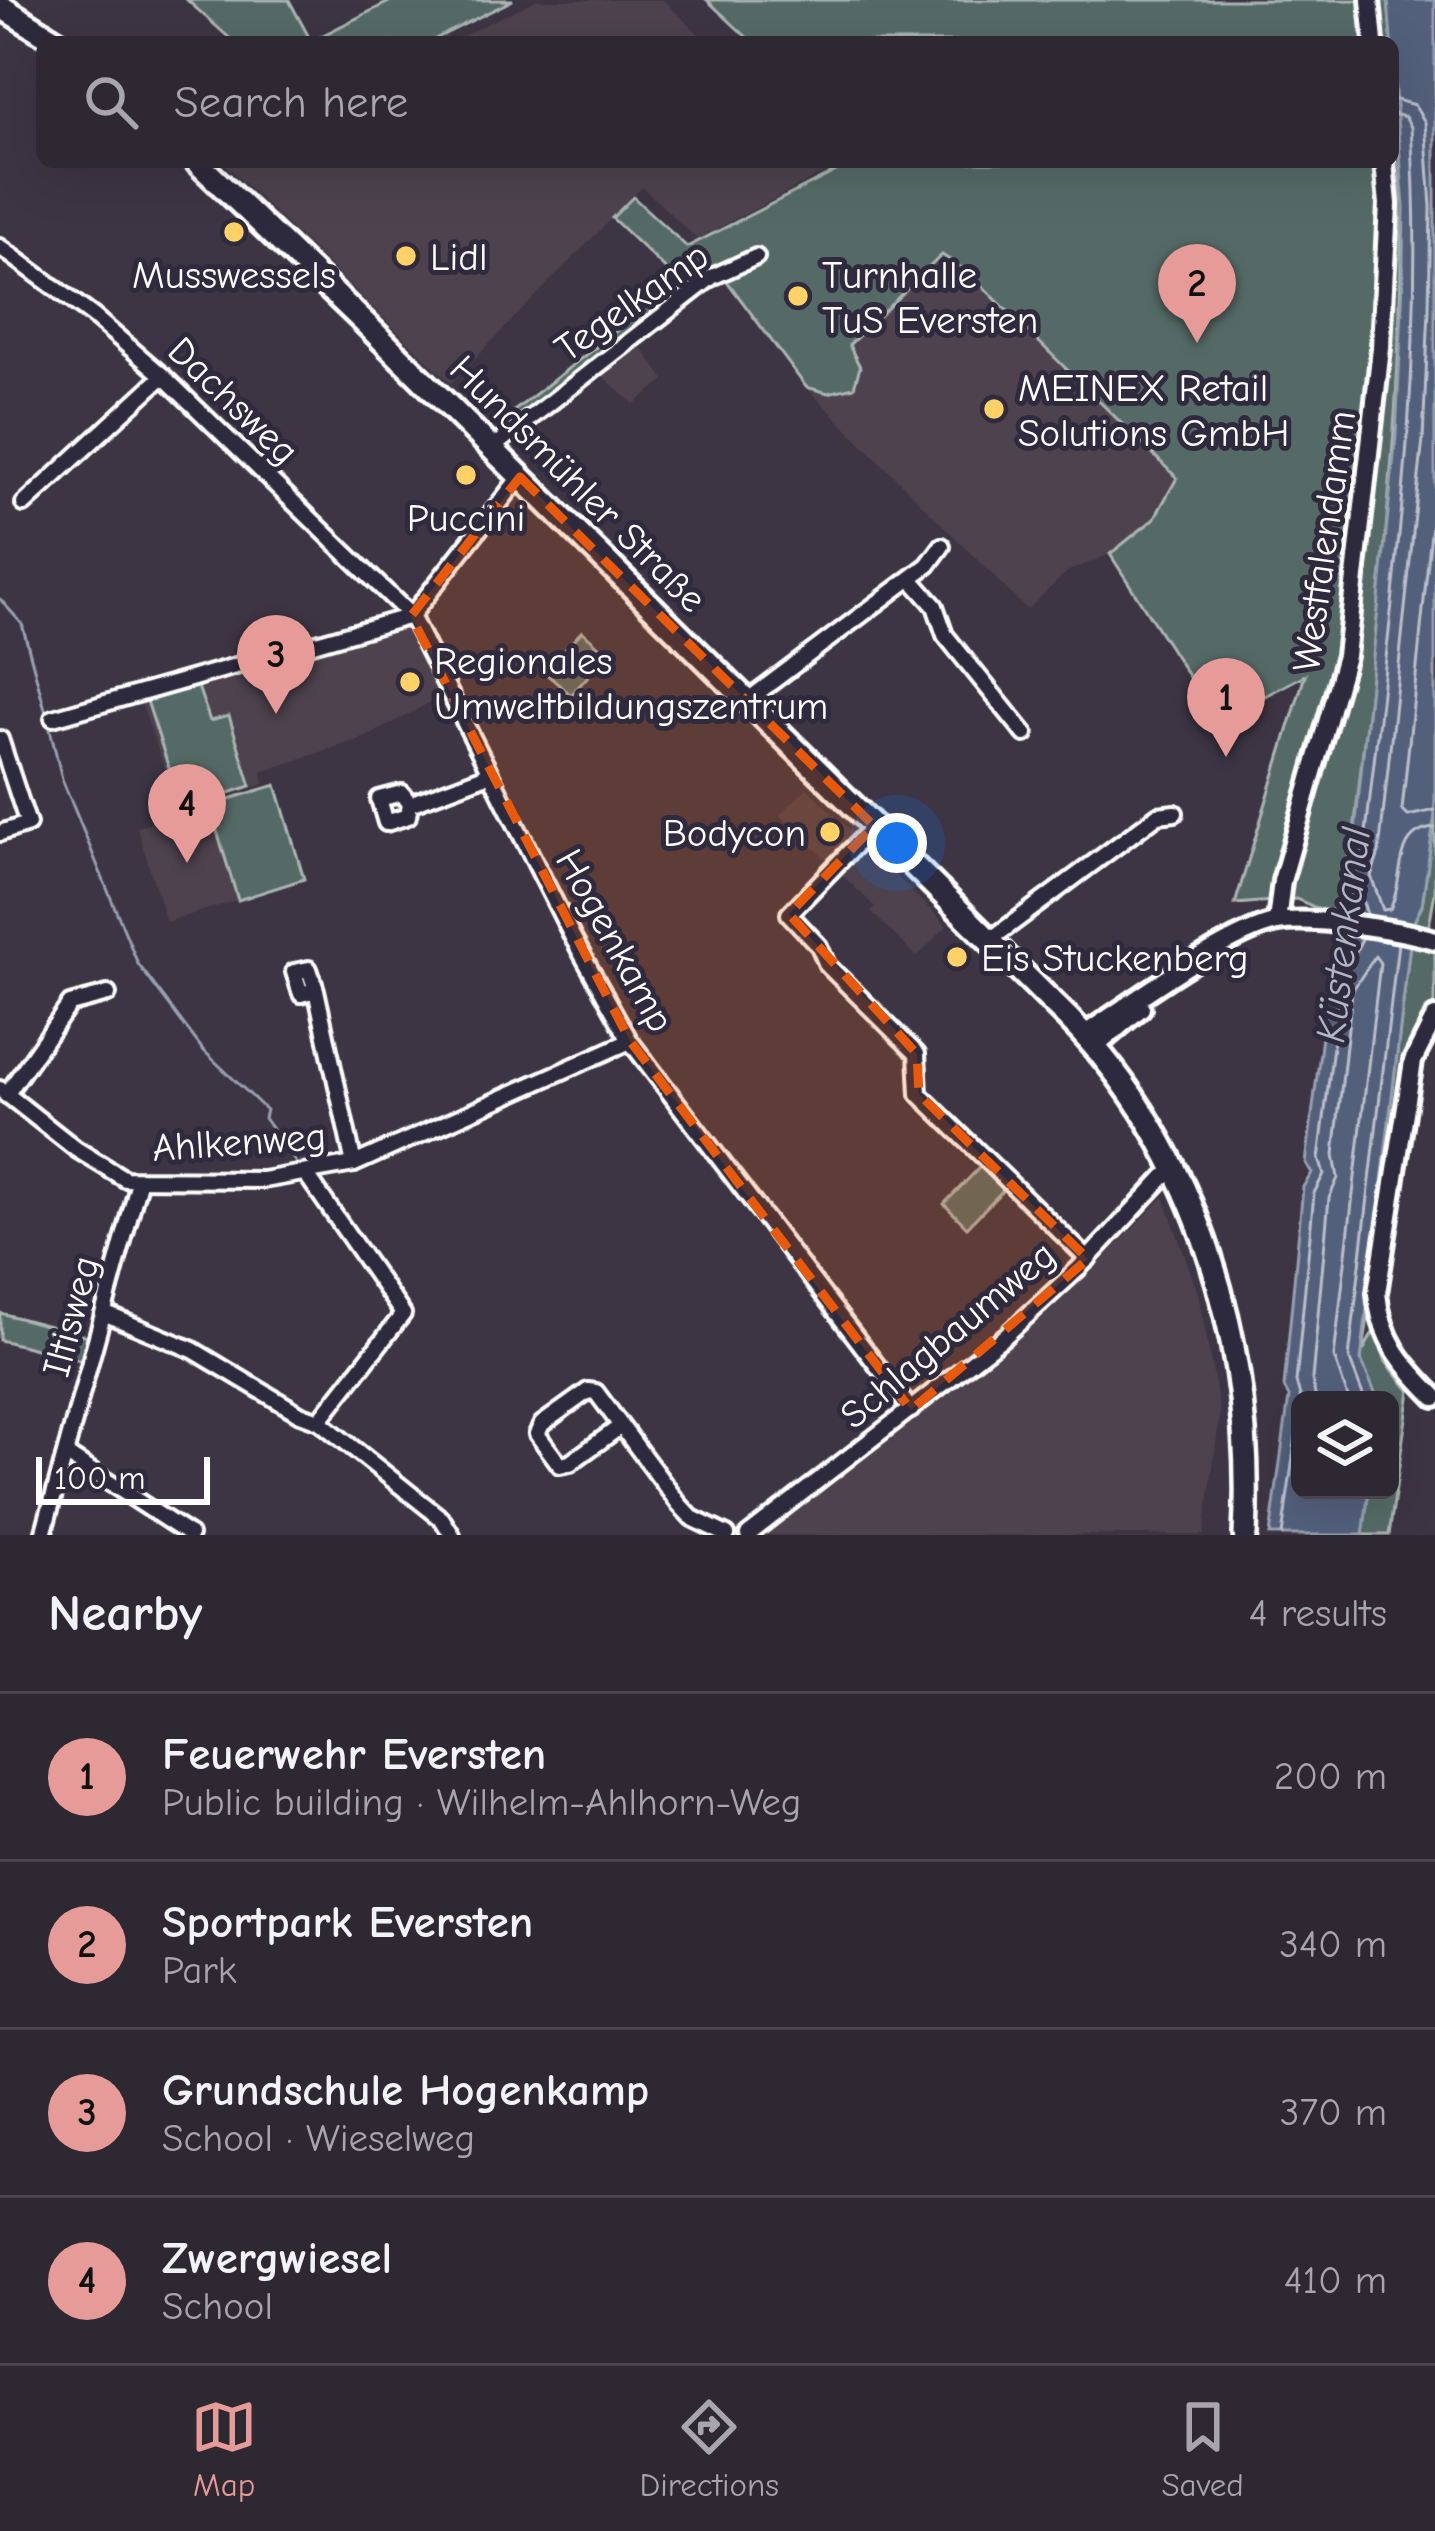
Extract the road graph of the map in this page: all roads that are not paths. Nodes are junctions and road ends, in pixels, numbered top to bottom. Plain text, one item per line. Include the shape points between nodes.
1 (1370, 0) edge
2 (10, 6) edge
3 (50, 36) edge
4 (1373, 36) edge
5 (203, 168) edge
6 (1385, 168) edge
7 (0, 247) edge
8 (756, 257) dead end
9 (164, 376) junction
10 (492, 448) junction
11 (520, 477) junction
12 (24, 504) dead end
13 (942, 547) dead end
14 (911, 579) junction
15 (411, 616) junction
16 (748, 700) junction
17 (53, 718) dead end
18 (5, 734) edge
19 (1025, 734) dead end
20 (490, 774) junction
21 (410, 804) dead end
22 (1175, 813) dead end
23 (874, 826) junction
24 (0, 833) edge
25 (1277, 922) junction
26 (1430, 939) edge
27 (991, 940) junction
28 (316, 990) dead end
29 (108, 994) dead end
30 (1435, 1017) edge
31 (630, 1041) junction
32 (1090, 1041) junction
33 (3, 1092) edge
34 (354, 1164) junction
35 (1175, 1171) junction
36 (306, 1174) junction
37 (139, 1182) junction
38 (1088, 1259) junction
39 (106, 1313) junction
40 (1435, 1397) edge
41 (911, 1410) junction
42 (319, 1421) junction
43 (621, 1426) junction
44 (67, 1455) junction
45 (43, 1535) edge
46 (190, 1535) edge
47 (452, 1535) edge
48 (727, 1535) edge
49 (748, 1535) edge
50 (1245, 1535) edge

1 - 4 street
2 - 3 main road
5 - 10 main road, Hundsmühler Straße
6 - 25 street, Westfalendamm via 1381,348 1346,656
7 - 9 street, Dachsweg
8 - 10 street, Tegelkamp via 712,277
9 - 12 street
9 - 15 street, Dachsweg
10 - 11 main road, Hundsmühler Straße
11 - 15 street
11 - 16 main road, Hundsmühler Straße
13 - 14 street
14 - 16 street
14 - 19 street
15 - 17 street
15 - 20 street, Hogenkamp
16 - 23 main road, Hundsmühler Straße
18 - 24 street via 28,824
20 - 21 street
20 - 31 street, Hogenkamp
22 - 27 street via 1158,815
23 - 27 main road, Hundsmühler Straße
23 - 38 street via 788,914 917,1054 919,1094
25 - 26 street
25 - 32 street via 1177,975
27 - 32 main road, Hundsmühler Straße
28 - 34 street
29 - 33 street via 70,1004
30 - 40 street via 1413,1061 1377,1293 1394,1353
31 - 34 street, Ahlkenweg
31 - 41 street, Hogenkamp
32 - 35 main road, Hundsmühler Straße via 1132,1093
33 - 37 street, Ahlkenweg via 112,1173
34 - 36 street, Ahlkenweg
35 - 38 street, Schlagbaumweg
35 - 50 main road, Hundsmühler Straße via 1220,1287 1237,1362
36 - 37 street, Ahlkenweg
36 - 42 street via 403,1314
37 - 39 street, Iltisweg
38 - 41 street, Schlagbaumweg
39 - 42 street via 193,1350
39 - 44 street, Iltisweg
41 - 49 street, Schlagbaumweg
42 - 47 street
43 - 43 street via 588,1391 537,1434 560,1465
43 - 48 street via 692,1518
44 - 45 street, Iltisweg
44 - 46 street

